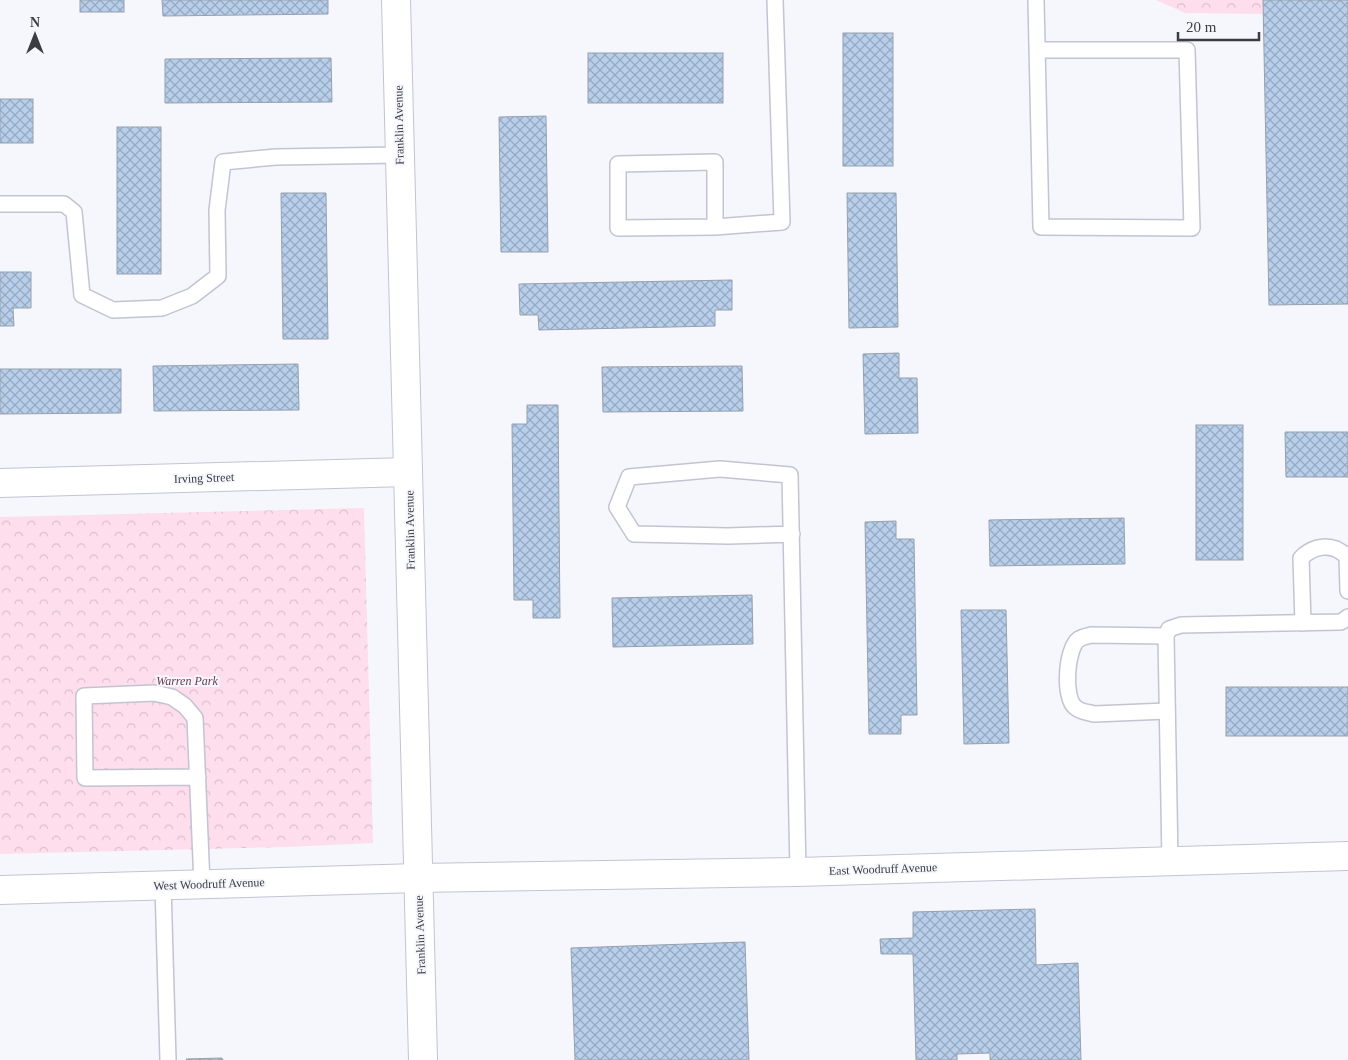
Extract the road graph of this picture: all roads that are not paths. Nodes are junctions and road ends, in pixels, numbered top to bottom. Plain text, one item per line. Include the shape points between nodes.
1 (396, 0) edge
2 (775, 0) edge
3 (1036, 0) edge
4 (1037, 50) junction
5 (400, 155) junction
6 (0, 204) edge
7 (715, 227) junction
8 (408, 472) junction
9 (0, 483) edge
10 (792, 534) junction
11 (1348, 591) edge
12 (1348, 616) edge
13 (1303, 623) junction
14 (1166, 636) junction
15 (1167, 711) junction
16 (198, 777) junction
17 (1348, 856) edge
18 (1170, 861) junction
19 (798, 872) junction
20 (418, 878) junction
21 (202, 884) junction
22 (163, 885) junction
23 (0, 890) edge
24 (168, 1060) edge
25 (423, 1060) edge

1 - 5 street, Franklin Avenue
2 - 7 lane via 782,222
3 - 4 lane
4 - 4 lane via 1041,227 1192,228 1187,50
5 - 6 lane via 276,157 223,162 217,210 218,276 192,296 162,308 113,310 82,295 74,212 64,204
5 - 8 street, Franklin Avenue
7 - 7 lane via 618,228 618,164 714,162
8 - 9 street, Irving Street
8 - 20 street, Franklin Avenue
10 - 10 lane via 790,475 720,469 629,478 617,507 634,534
10 - 19 lane
11 - 13 lane via 1347,556 1336,549 1323,547 1308,551 1301,558
12 - 13 lane via 1341,622
13 - 14 lane via 1181,625 1169,629
14 - 15 lane
14 - 15 lane via 1091,635 1079,639 1068,661 1068,694 1073,706 1094,714
15 - 18 lane
16 - 16 lane via 195,718 186,706 172,697 154,693 84,696 85,778
16 - 21 lane
17 - 18 street, East Woodruff Avenue
18 - 19 street, East Woodruff Avenue
19 - 20 street, East Woodruff Avenue
20 - 21 street, West Woodruff Avenue
20 - 25 street, Franklin Avenue
21 - 22 street, West Woodruff Avenue
22 - 23 street, West Woodruff Avenue
22 - 24 lane

